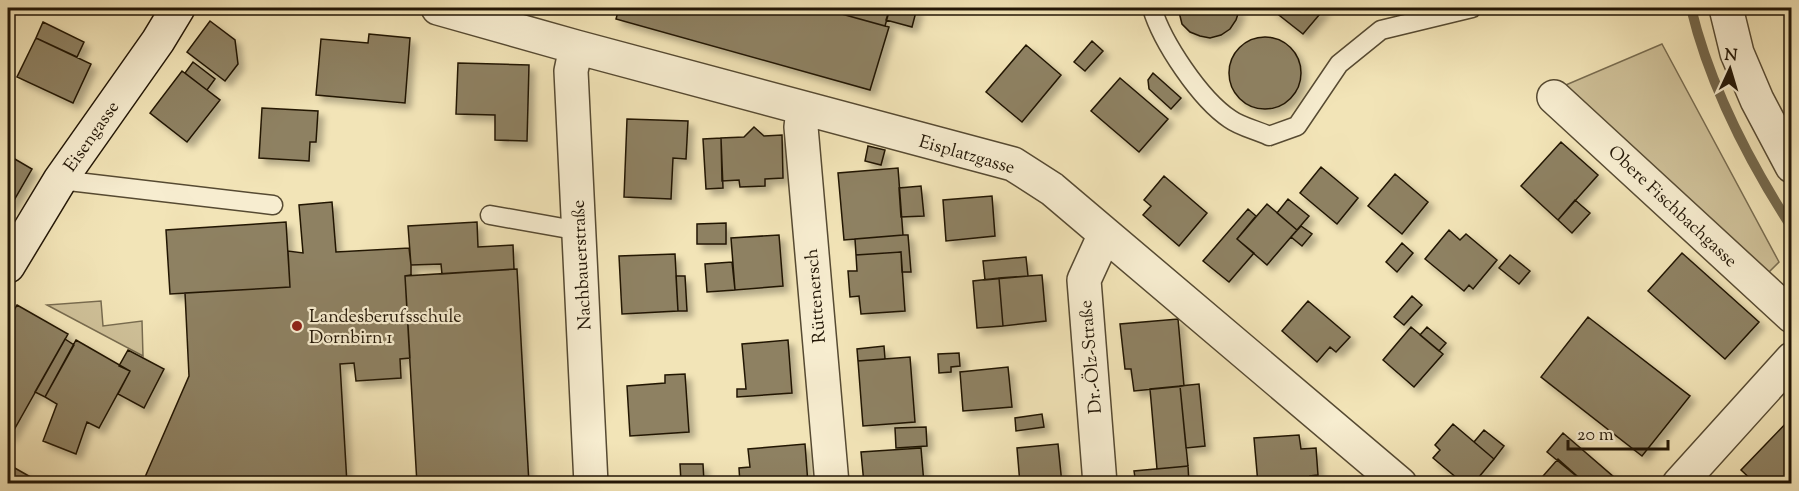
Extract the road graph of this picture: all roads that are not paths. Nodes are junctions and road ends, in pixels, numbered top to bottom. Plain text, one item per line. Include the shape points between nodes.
1 (178, 8) edge
2 (438, 8) edge
3 (1151, 8) edge
4 (1472, 8) edge
5 (1726, 8) edge
6 (576, 48) junction
7 (1554, 97) dead end
8 (803, 109) junction
9 (1791, 166) edge
10 (60, 180) junction
11 (273, 205) dead end
12 (490, 215) dead end
13 (580, 231) junction
14 (1105, 234) junction
15 (10, 254) edge
16 (1791, 316) edge
17 (1791, 359) edge
18 (591, 483) edge
19 (832, 483) edge
20 (1100, 483) edge
21 (1400, 483) edge
22 (1679, 483) edge

1 - 10 street, Eisengasse
2 - 6 street, Eisplatzgasse
3 - 4 lane via 1161,32 1197,88 1231,120 1269,136 1298,126 1339,64 1381,30
5 - 9 street via 1737,53
6 - 8 street, Eisplatzgasse
6 - 13 street, Nachbauerstraße via 571,71
7 - 16 street, Obere Fischbachgasse
8 - 14 street, Eisplatzgasse via 1013,164 1045,183
8 - 19 street, Rüttenersch via 801,128
10 - 11 lane
10 - 15 street, Eisengasse
12 - 13 lane
13 - 18 street, Nachbauerstraße
14 - 20 street, Dr.-Ölz-Straße via 1084,280
14 - 21 street, Eisplatzgasse
17 - 22 street

